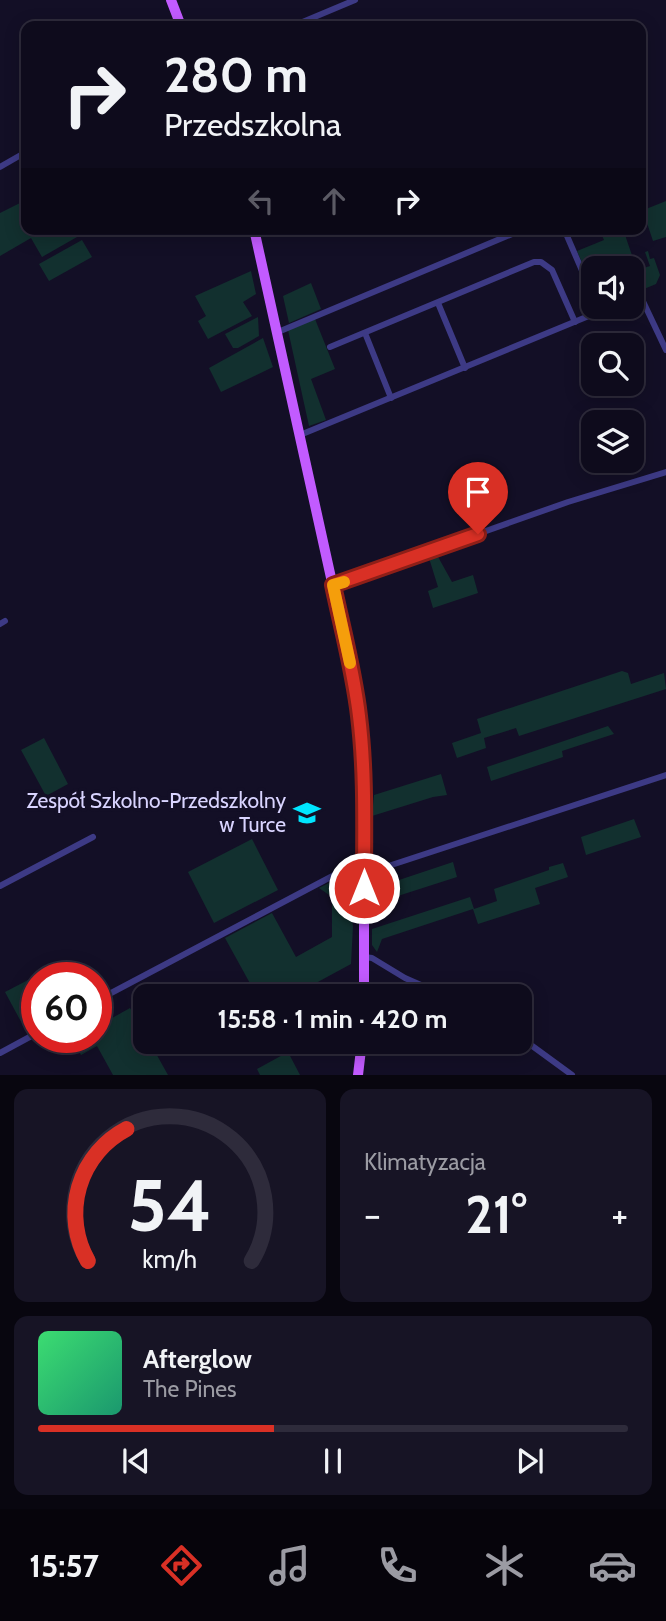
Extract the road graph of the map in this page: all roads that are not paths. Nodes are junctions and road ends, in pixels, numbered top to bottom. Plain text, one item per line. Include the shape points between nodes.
1 (172, 0) edge
2 (355, 0) edge
3 (179, 21) edge
4 (305, 21) edge
5 (21, 155) edge
6 (0, 167) edge
7 (255, 235) edge
8 (510, 235) edge
9 (567, 235) edge
10 (581, 268) edge
11 (438, 303) junction
12 (644, 303) edge
13 (581, 319) edge
14 (575, 322) junction
15 (278, 332) junction
16 (365, 333) junction
17 (330, 347) dead end
18 (666, 350) edge
19 (465, 368) junction
20 (391, 398) junction
21 (300, 435) junction
22 (666, 472) edge
23 (333, 585) junction
24 (666, 775) edge
25 (93, 837) dead end
26 (364, 870) junction
27 (0, 886) edge
28 (365, 957) junction
29 (364, 984) edge
30 (419, 984) edge
31 (112, 993) edge
32 (21, 1042) edge
33 (532, 1046) edge
34 (0, 1053) edge
35 (360, 1054) edge
36 (358, 1075) edge
37 (572, 1075) edge

1 - 3 main road
2 - 4 street
5 - 6 street
7 - 15 main road
8 - 15 street
9 - 10 street
11 - 14 street via 541,261 552,271
11 - 16 street
11 - 19 street
12 - 18 street
13 - 14 street
14 - 19 street
15 - 21 main road
16 - 17 street
16 - 20 street
19 - 20 street
20 - 21 street
21 - 23 main road
22 - 23 street
23 - 26 main road via 361,728
24 - 26 street
25 - 27 street
26 - 28 main road
26 - 31 street via 342,871
28 - 29 main road
28 - 30 street
32 - 34 street
33 - 37 street
35 - 36 main road

